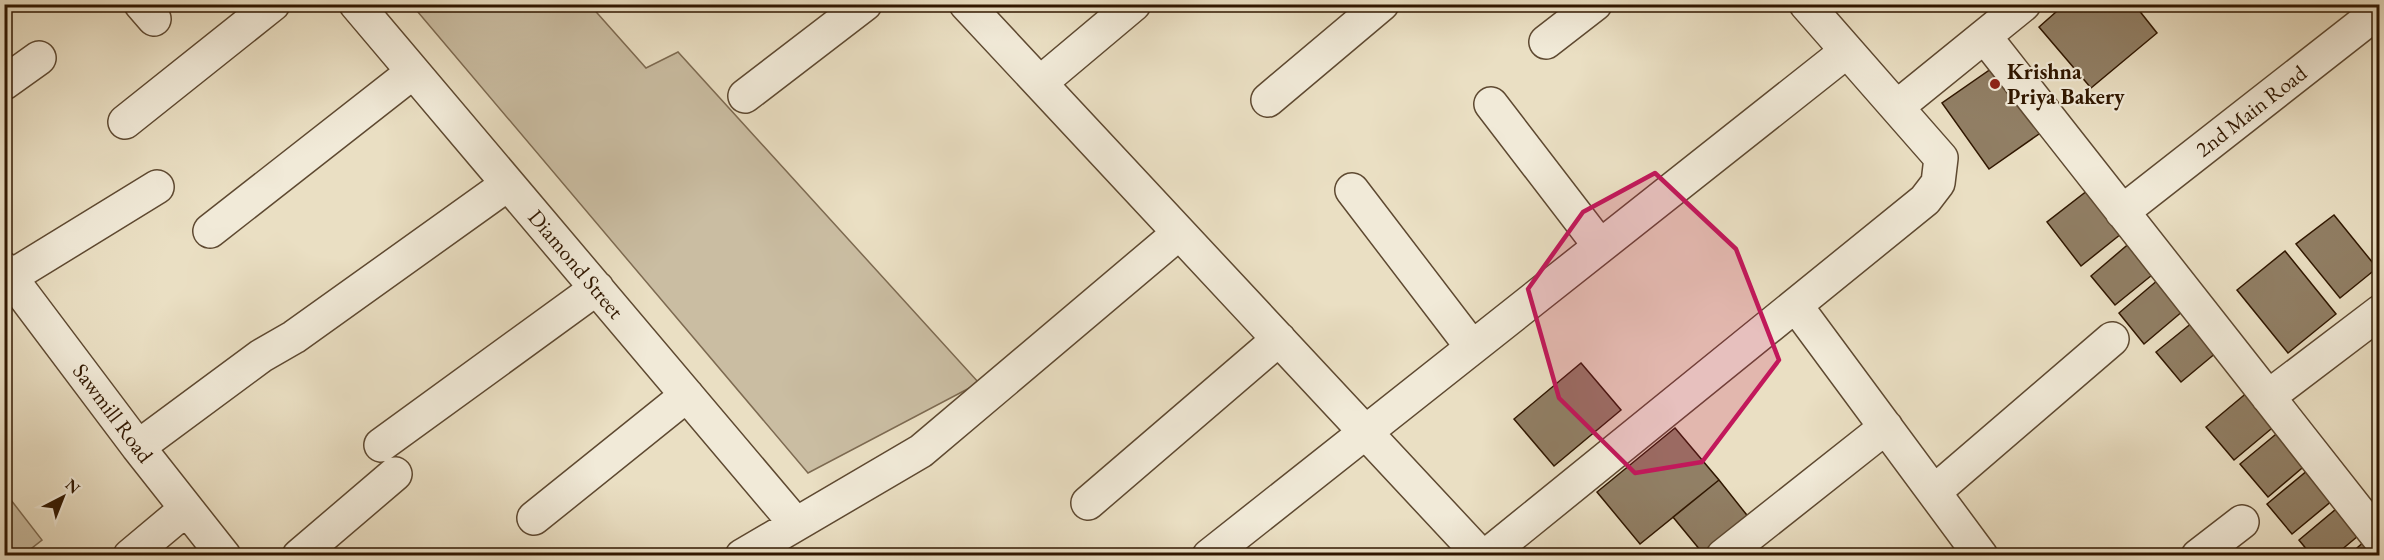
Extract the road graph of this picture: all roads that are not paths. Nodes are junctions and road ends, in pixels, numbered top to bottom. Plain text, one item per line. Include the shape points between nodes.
1 (273, 4) edge
2 (356, 4) edge
3 (865, 4) edge
4 (966, 4) edge
5 (1134, 4) edge
6 (1382, 4) edge
7 (1595, 4) edge
8 (1806, 4) edge
9 (2024, 4) edge
10 (2379, 10) edge
11 (1985, 37) junction
12 (1546, 42) dead end
13 (1846, 51) junction
14 (39, 58) dead end
15 (413, 72) junction
16 (4, 83) edge
17 (1040, 83) junction
18 (745, 96) dead end
19 (1268, 100) dead end
20 (1491, 104) dead end
21 (1897, 107) junction
22 (125, 122) dead end
23 (508, 184) junction
24 (157, 187) dead end
25 (1352, 190) dead end
26 (2122, 212) junction
27 (210, 231) dead end
28 (1179, 233) junction
29 (1600, 246) junction
30 (6, 276) edge
31 (597, 288) junction
32 (1796, 306) junction
33 (2379, 312) edge
34 (1279, 339) junction
35 (2112, 339) dead end
36 (1472, 347) junction
37 (687, 395) junction
38 (2268, 397) junction
39 (1886, 427) junction
40 (1364, 431) junction
41 (138, 447) junction
42 (1934, 492) junction
43 (1088, 503) dead end
44 (186, 509) junction
45 (534, 518) dead end
46 (2242, 522) dead end
47 (795, 523) junction
48 (2379, 539) edge
49 (130, 555) edge
50 (224, 555) edge
51 (299, 555) edge
52 (742, 555) edge
53 (1209, 555) edge
54 (1481, 555) edge
55 (1486, 555) edge
56 (1724, 555) edge
57 (1980, 555) edge
58 (2198, 555) edge

1 - 22 street
2 - 15 street, Diamond Street
3 - 18 street
4 - 17 street
5 - 17 street
6 - 19 street
7 - 12 street
8 - 13 street
9 - 11 street
10 - 26 street, 2nd Main Road
11 - 21 street
11 - 26 street
13 - 21 street
13 - 29 street
14 - 16 street
15 - 23 street, Diamond Street
15 - 27 street
17 - 28 street
20 - 29 street
21 - 32 street via 1941,158 1938,183 1925,200
23 - 31 street, Diamond Street
23 - 41 street
24 - 30 street
25 - 36 street
26 - 38 street
28 - 34 street
28 - 47 street via 921,451
29 - 36 street
30 - 41 street, Sawmill Road
31 - 37 street, Diamond Street
31 - 51 street via 388,460
32 - 39 street
32 - 55 street
33 - 38 street
34 - 40 street
34 - 43 street
35 - 42 street
36 - 40 street
37 - 45 street
37 - 47 street, Diamond Street
38 - 48 street
39 - 42 street
39 - 56 street
40 - 53 street
40 - 54 street
41 - 44 street, Sawmill Road
42 - 57 street
44 - 49 street
44 - 50 street, Sawmill Road
46 - 58 street
47 - 52 street

